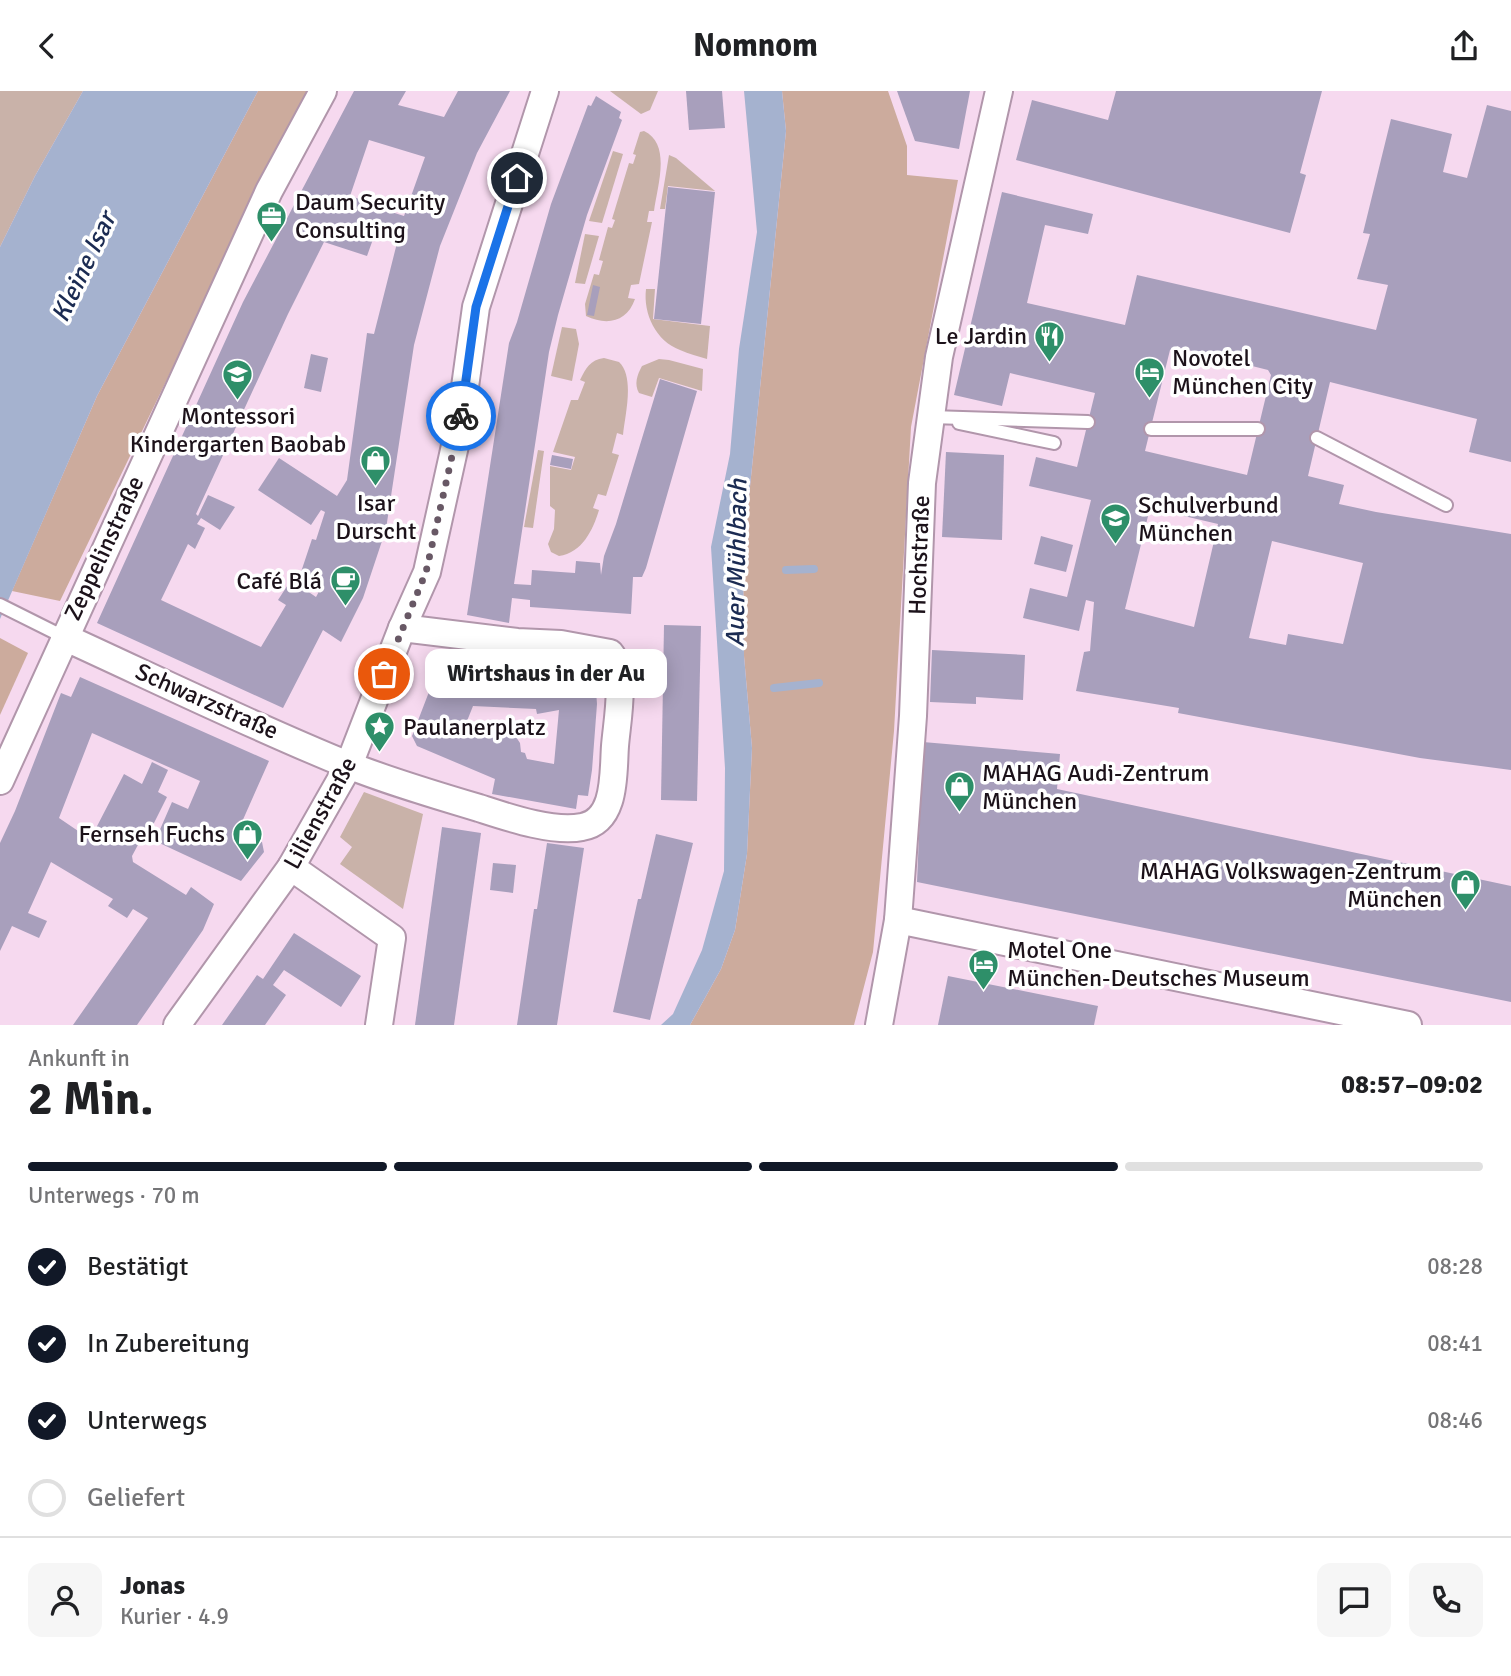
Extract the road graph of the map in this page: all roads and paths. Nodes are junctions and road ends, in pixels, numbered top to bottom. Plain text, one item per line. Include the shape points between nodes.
1 (323, 91) edge
2 (545, 91) edge
3 (999, 91) edge
4 (931, 417) junction
5 (1088, 422) dead end
6 (1150, 429) dead end
7 (1258, 429) dead end
8 (1317, 438) dead end
9 (1054, 443) dead end
10 (1446, 505) dead end
11 (4, 607) edge
12 (402, 628) junction
13 (64, 637) junction
14 (349, 765) junction
15 (0, 781) edge
16 (291, 867) junction
17 (898, 920) junction
18 (177, 1025) edge
19 (379, 1025) edge
20 (879, 1025) edge
21 (1408, 1025) edge

1 - 13 street, Zeppelinstraße via 269,191
2 - 12 street, Lilienstraße via 476,307 460,423 426,572
3 - 4 street, Hochstraße via 939,358
4 - 5 lane
4 - 9 lane
4 - 17 street, Hochstraße via 922,483 913,716
6 - 7 lane
8 - 10 lane
11 - 13 lane
12 - 14 street, Lilienstraße
12 - 14 street via 610,653 619,672 608,807 584,827 533,825
13 - 14 street, Schwarzstraße
13 - 15 street, Zeppelinstraße
14 - 16 street, Lilienstraße
16 - 18 street, Lilienstraße
16 - 19 street via 392,938
17 - 20 street, Hochstraße
17 - 21 street

